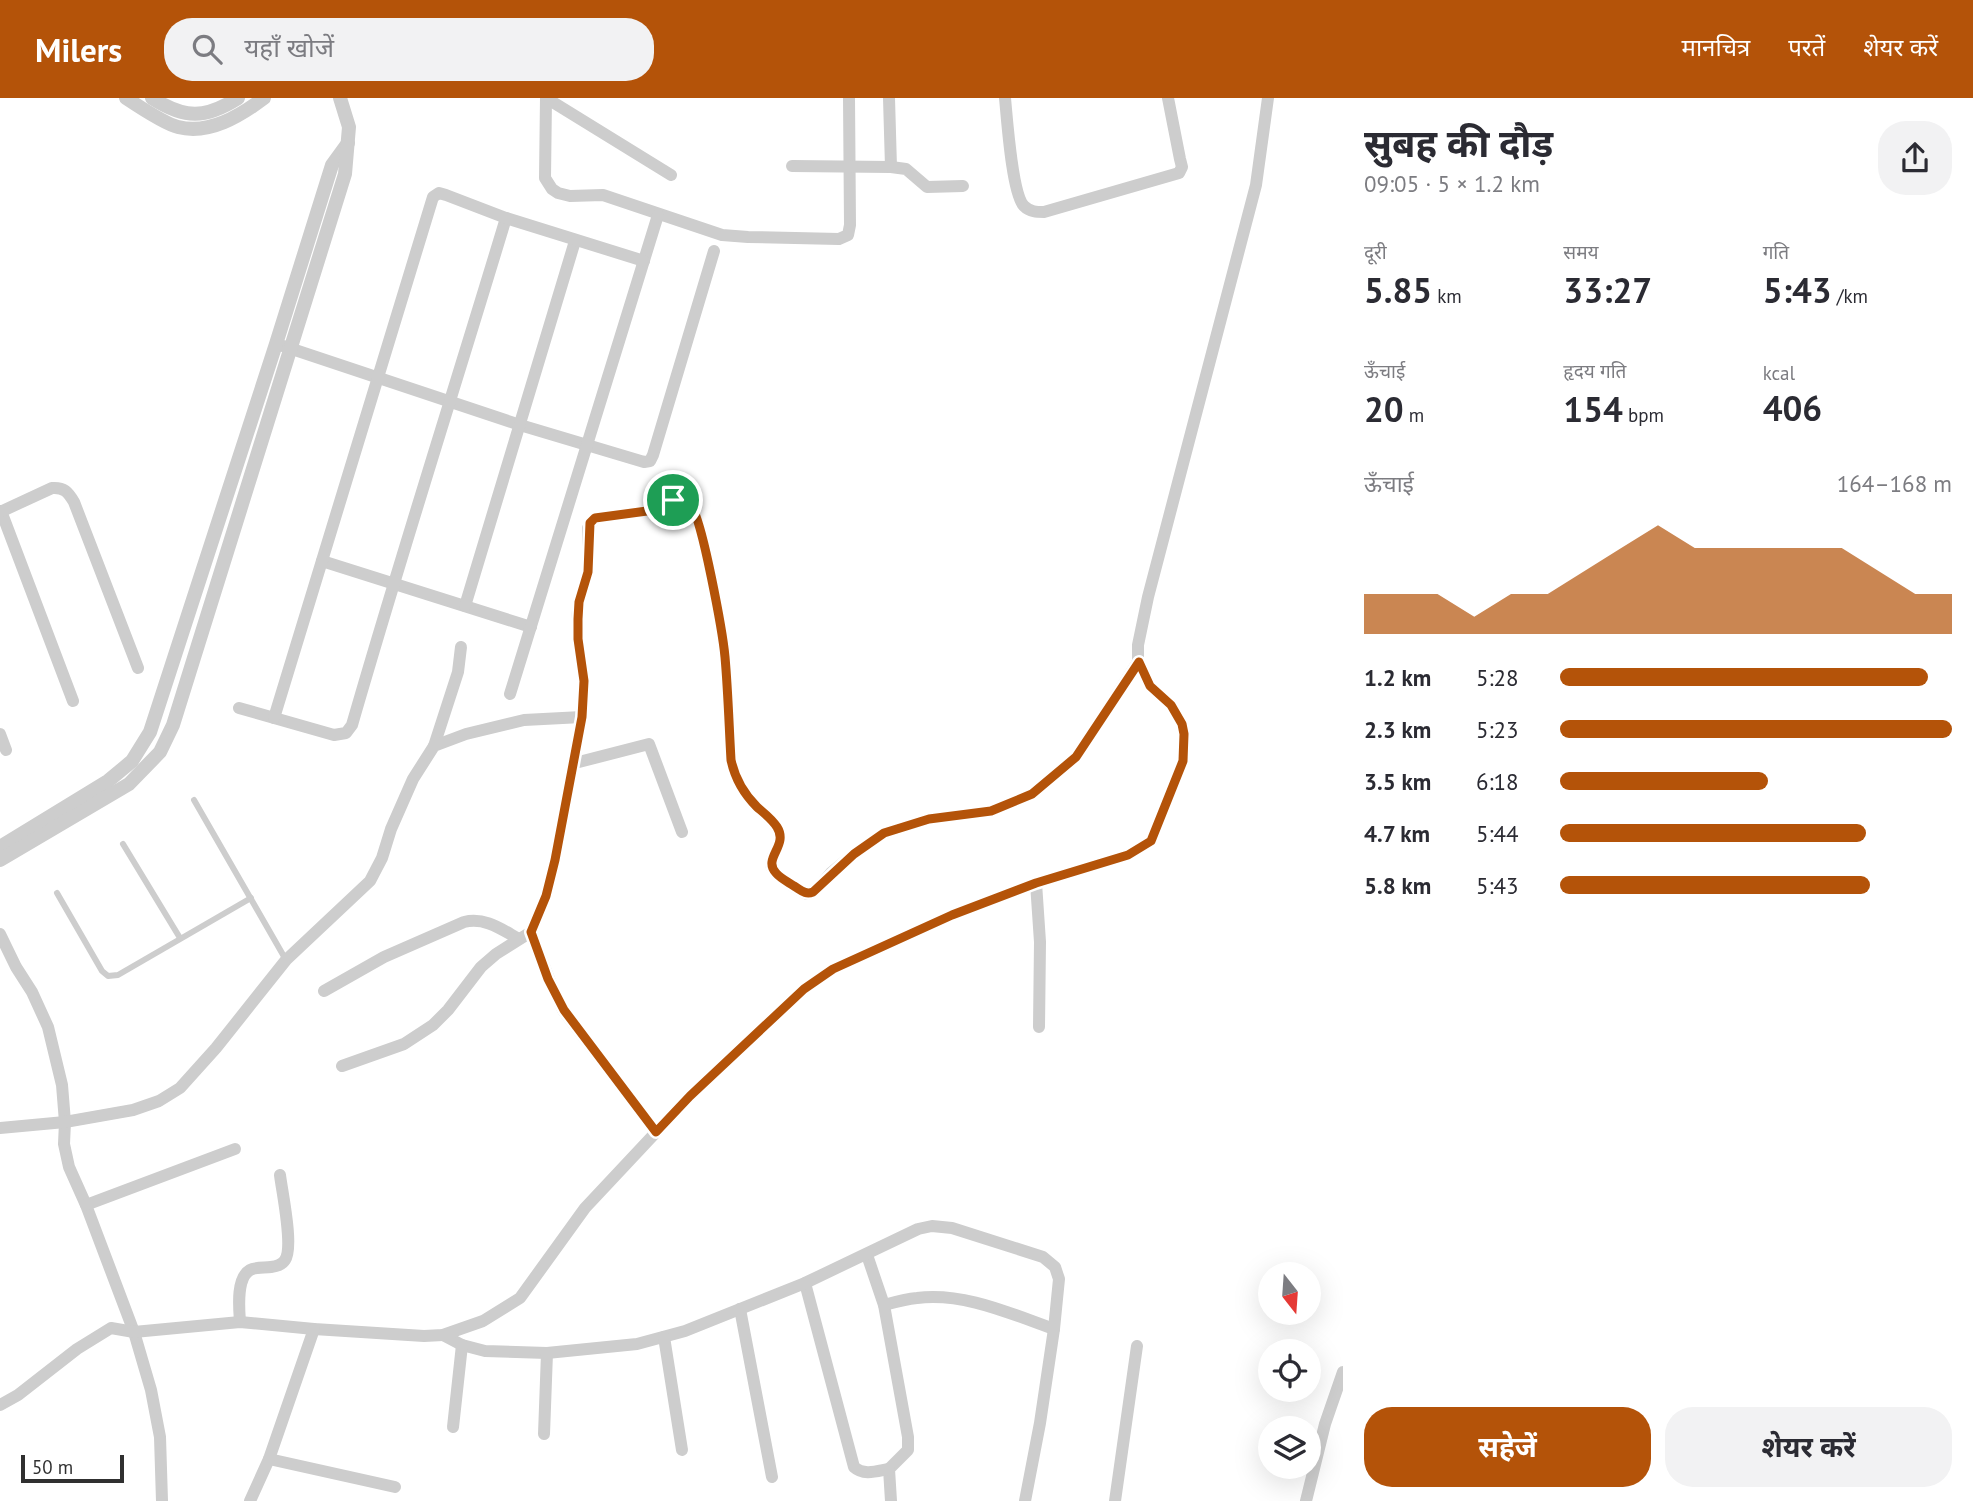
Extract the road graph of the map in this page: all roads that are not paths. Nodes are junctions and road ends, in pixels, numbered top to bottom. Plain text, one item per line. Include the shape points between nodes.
1 (126, 98) edge
2 (152, 98) edge
3 (238, 98) edge
4 (264, 98) edge
5 (340, 98) edge
6 (546, 98) edge
7 (849, 98) edge
8 (889, 98) edge
9 (1004, 98) edge
10 (1168, 98) edge
11 (1268, 98) edge
12 (792, 166) dead end
13 (891, 167) junction
14 (850, 168) junction
15 (671, 175) dead end
16 (963, 186) dead end
17 (658, 215) junction
18 (506, 218) junction
19 (575, 241) junction
20 (714, 251) dead end
21 (644, 261) junction
22 (283, 346) junction
23 (379, 377) junction
24 (451, 402) junction
25 (520, 425) junction
26 (588, 444) junction
27 (1, 511) edge
28 (322, 561) junction
29 (392, 584) junction
30 (465, 607) junction
31 (531, 627) junction
32 (461, 647) dead end
33 (1139, 662) junction
34 (138, 668) dead end
35 (510, 694) dead end
36 (73, 701) dead end
37 (239, 708) dead end
38 (582, 717) junction
39 (274, 718) junction
40 (0, 734) edge
41 (434, 746) junction
42 (6, 750) dead end
43 (575, 763) junction
44 (194, 800) dead end
45 (682, 832) dead end
46 (123, 844) dead end
47 (0, 847) edge
48 (0, 860) edge
49 (1036, 883) junction
50 (57, 893) dead end
51 (251, 898) junction
52 (531, 932) junction
53 (0, 934) edge
54 (180, 939) junction
55 (519, 939) junction
56 (286, 960) junction
57 (324, 991) dead end
58 (1039, 1027) dead end
59 (342, 1066) dead end
60 (65, 1122) junction
61 (0, 1128) edge
62 (656, 1132) junction
63 (235, 1149) dead end
64 (280, 1175) dead end
65 (86, 1205) junction
66 (867, 1255) junction
67 (805, 1283) junction
68 (884, 1305) junction
69 (740, 1309) junction
70 (240, 1322) junction
71 (314, 1329) junction
72 (1054, 1329) junction
73 (134, 1332) junction
74 (443, 1335) junction
75 (664, 1337) junction
76 (462, 1345) junction
77 (1137, 1346) dead end
78 (547, 1353) junction
79 (1343, 1371) edge
80 (0, 1405) edge
81 (453, 1427) dead end
82 (544, 1434) dead end
83 (681, 1450) dead end
84 (269, 1459) junction
85 (889, 1469) junction
86 (772, 1477) dead end
87 (395, 1487) dead end
88 (162, 1501) edge
89 (250, 1501) edge
90 (891, 1501) edge
91 (1025, 1501) edge
92 (1115, 1501) edge
93 (1306, 1501) edge

1 - 4 street via 176,127 188,129 225,122
2 - 3 street via 182,114 212,111
5 - 22 street via 349,127 345,174
6 - 15 street
6 - 17 street via 545,177 552,189 570,196 603,195
7 - 14 street
8 - 13 street
9 - 10 street via 1022,205 1044,212 1178,173 1181,159
11 - 33 street via 1256,186 1147,597
12 - 14 street
13 - 14 street
13 - 16 street via 906,169 927,187
14 - 17 street via 850,229 839,239 722,235
17 - 21 street
18 - 19 street
18 - 23 street via 446,195 433,197
18 - 24 street
19 - 21 street
19 - 25 street
20 - 26 street via 650,461
21 - 26 street
22 - 23 street
22 - 47 street via 150,732 132,761 108,781
22 - 48 street via 173,725 160,752 129,784
23 - 24 street
23 - 28 street
24 - 25 street
24 - 29 street
25 - 26 street
25 - 30 street
26 - 31 street
27 - 34 street via 52,488 68,492
27 - 36 street
28 - 29 street
28 - 39 street
29 - 30 street
29 - 39 street via 346,733 334,735
30 - 31 street
31 - 35 street
32 - 41 street via 458,672
33 - 38 street via 1076,757 1032,794 991,811 929,819 884,833 813,892 804,893 772,868 781,834 734,774 725,655 712,581 692,506 681,499 647,511 595,518 590,523 588,572 578,619
33 - 49 street via 1150,686 1171,705 1184,734 1183,761 1151,841 1128,855
37 - 39 street
38 - 41 street via 524,720
38 - 43 street
40 - 42 street
41 - 56 street via 413,779 370,881
43 - 45 street via 649,744
43 - 52 street via 546,896
44 - 51 lane
46 - 54 lane
49 - 58 street
49 - 62 street via 833,969 804,989
50 - 54 lane via 108,976 118,975
51 - 54 lane
51 - 56 lane
52 - 55 street
52 - 62 street via 564,1010
53 - 60 street via 48,1027 62,1084
55 - 57 street via 486,921 464,922 384,957
55 - 59 street via 481,967 433,1025 404,1044
56 - 60 street via 180,1088 133,1110
60 - 61 street
60 - 65 street via 69,1167
62 - 74 street via 586,1208 520,1297 482,1321
63 - 65 street
64 - 70 street via 287,1259 281,1265 246,1273 239,1294
65 - 73 street
66 - 67 street
66 - 68 street
66 - 72 street via 932,1226 1043,1257 1055,1267 1059,1279
67 - 69 street
67 - 85 street via 854,1467 866,1473
68 - 72 street via 918,1297 959,1299
68 - 85 street via 908,1437 908,1450
69 - 75 street
69 - 86 street
70 - 71 street
70 - 73 street
71 - 74 street
71 - 84 street
72 - 91 street
73 - 80 street via 111,1328
73 - 88 street via 160,1437
74 - 76 street
75 - 78 street
75 - 83 street
76 - 78 street via 485,1351
76 - 81 street
77 - 92 street
78 - 82 street
79 - 93 street
84 - 87 street
84 - 89 street
85 - 90 street

